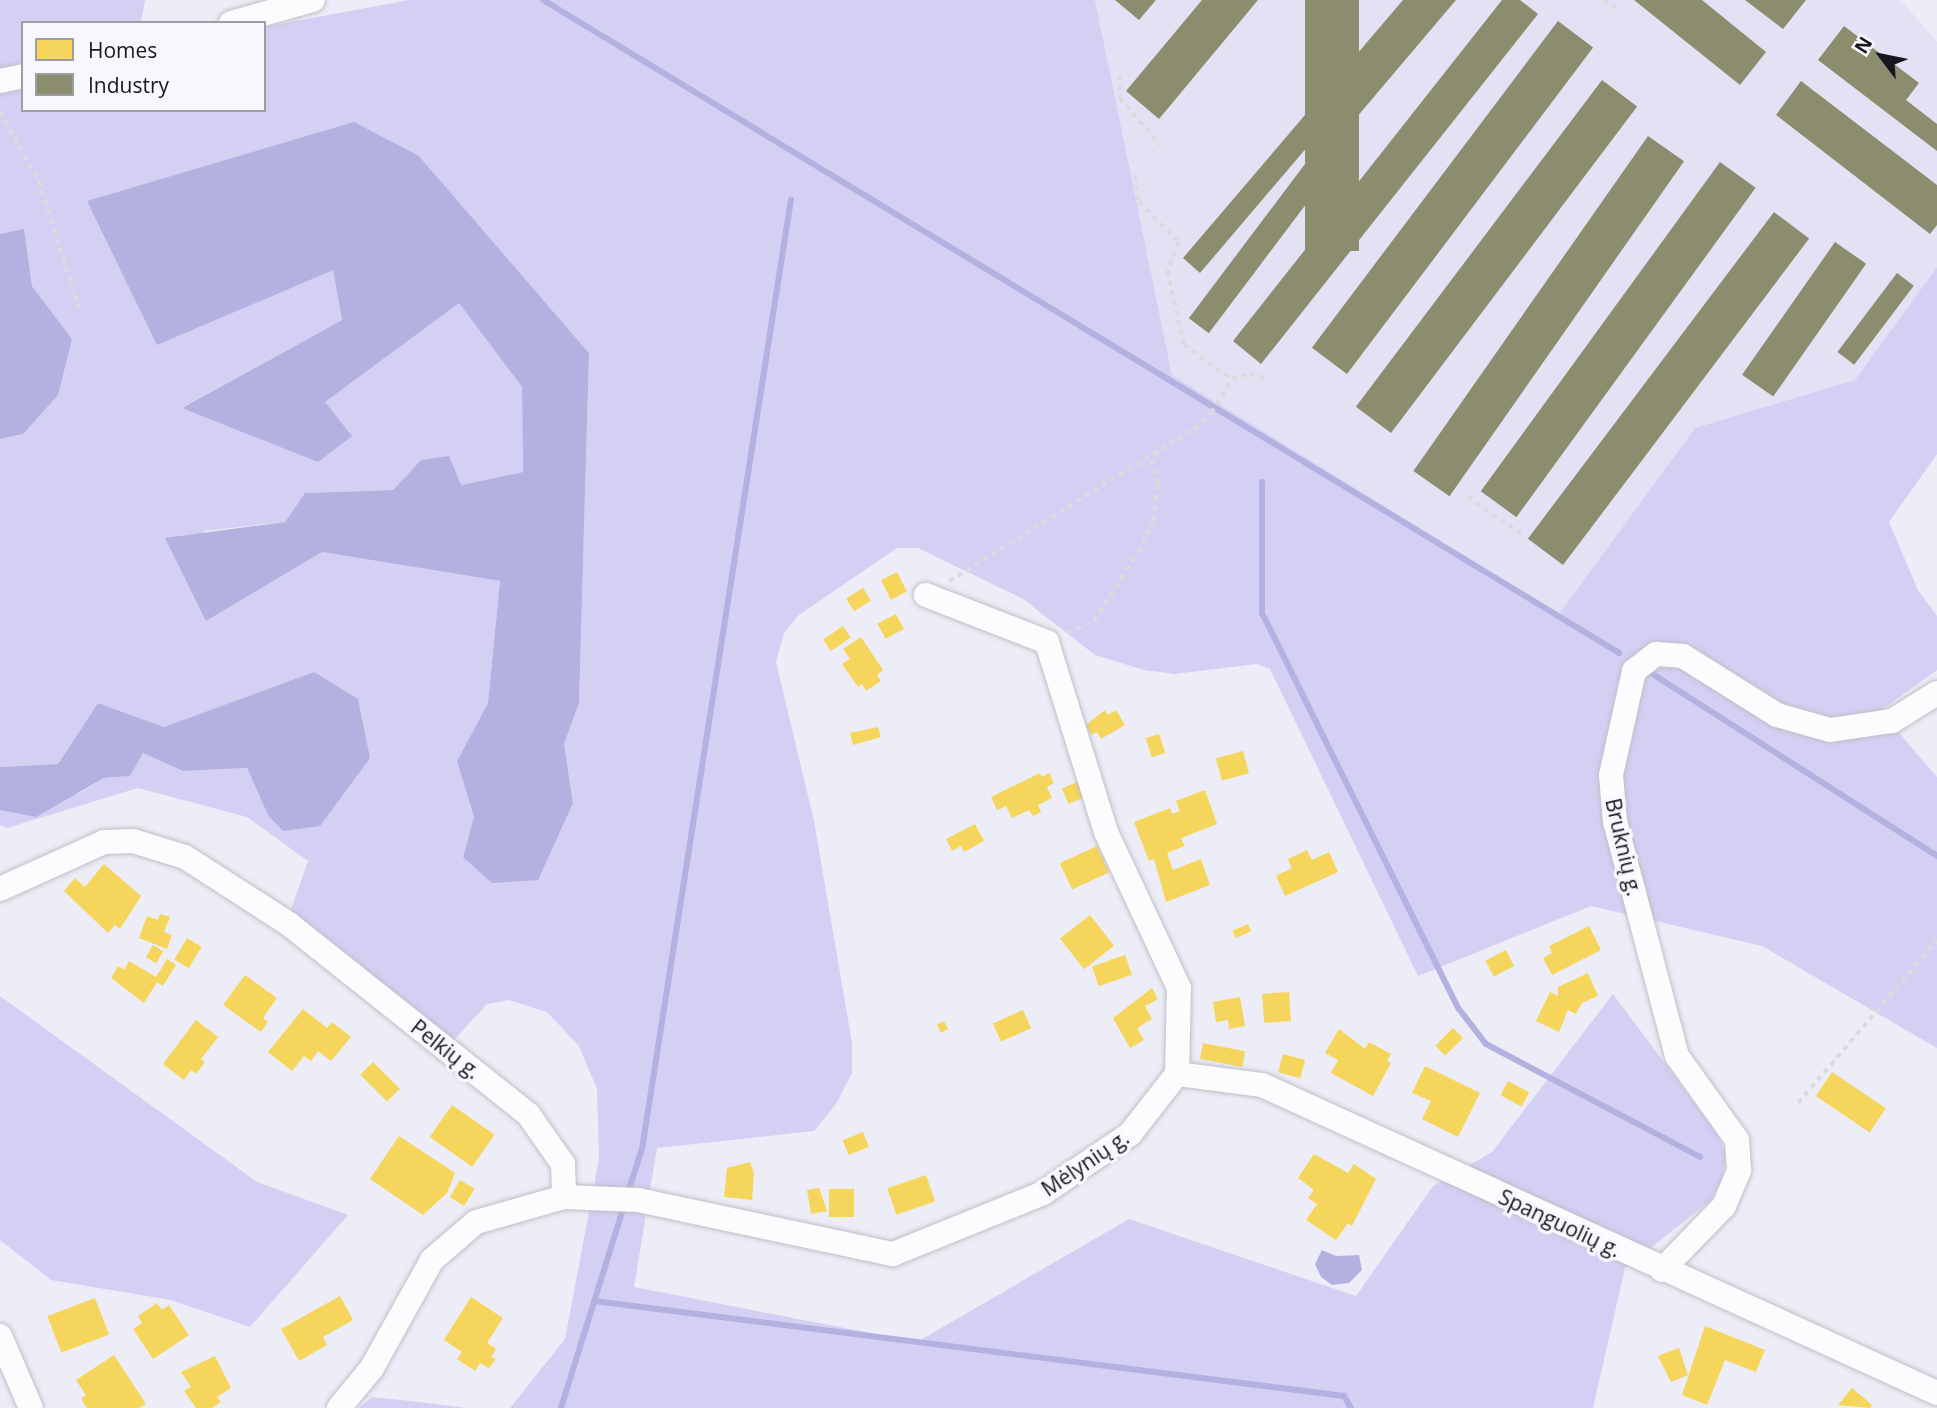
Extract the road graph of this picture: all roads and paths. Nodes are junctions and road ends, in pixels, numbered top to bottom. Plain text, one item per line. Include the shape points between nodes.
1 (313, 0) edge
2 (1604, 0) edge
3 (1617, 9) dead end
4 (238, 21) edge
5 (1120, 75) dead end
6 (21, 76) edge
7 (0, 81) edge
8 (0, 112) edge
9 (1160, 145) dead end
10 (1135, 175) dead end
11 (79, 308) dead end
12 (1232, 379) junction
13 (1269, 379) dead end
14 (1151, 457) junction
15 (1468, 497) dead end
16 (1526, 537) dead end
17 (926, 595) joint
18 (1047, 642) junction
19 (1937, 693) edge
20 (0, 890) edge
21 (1937, 940) edge
22 (1177, 1074) junction
23 (1798, 1103) dead end
24 (564, 1197) junction
25 (1662, 1270) junction
26 (0, 1336) edge
27 (1937, 1394) edge
28 (31, 1408) edge
29 (339, 1408) edge

1 - 4 street
2 - 3 path
5 - 9 path via 1120,99
6 - 7 street
8 - 11 path via 39,181
10 - 12 path via 1139,202 1179,242 1168,271 1184,345
12 - 13 path via 1250,373
12 - 14 path via 1211,413
14 - 17 path
14 - 18 path via 1158,484 1153,520 1138,552 1094,621
15 - 16 path
17 - 18 street
18 - 22 street via 1106,832 1179,988
19 - 25 street, Bruknių g. via 1892,721 1830,730 1777,715 1683,656 1656,654 1634,671 1611,775 1615,822 1677,1056 1737,1140 1739,1170 1724,1206
20 - 24 street, Pelkių g. via 104,842 133,841 186,857 289,924 528,1114 563,1164
21 - 23 path
22 - 24 street, Mėlynių g. via 1130,1134 1043,1193 893,1254 638,1200
22 - 25 street, Spanguolių g. via 1262,1086
24 - 29 street via 476,1223 432,1261 372,1367
25 - 27 street, Spanguolių g.
26 - 28 street

